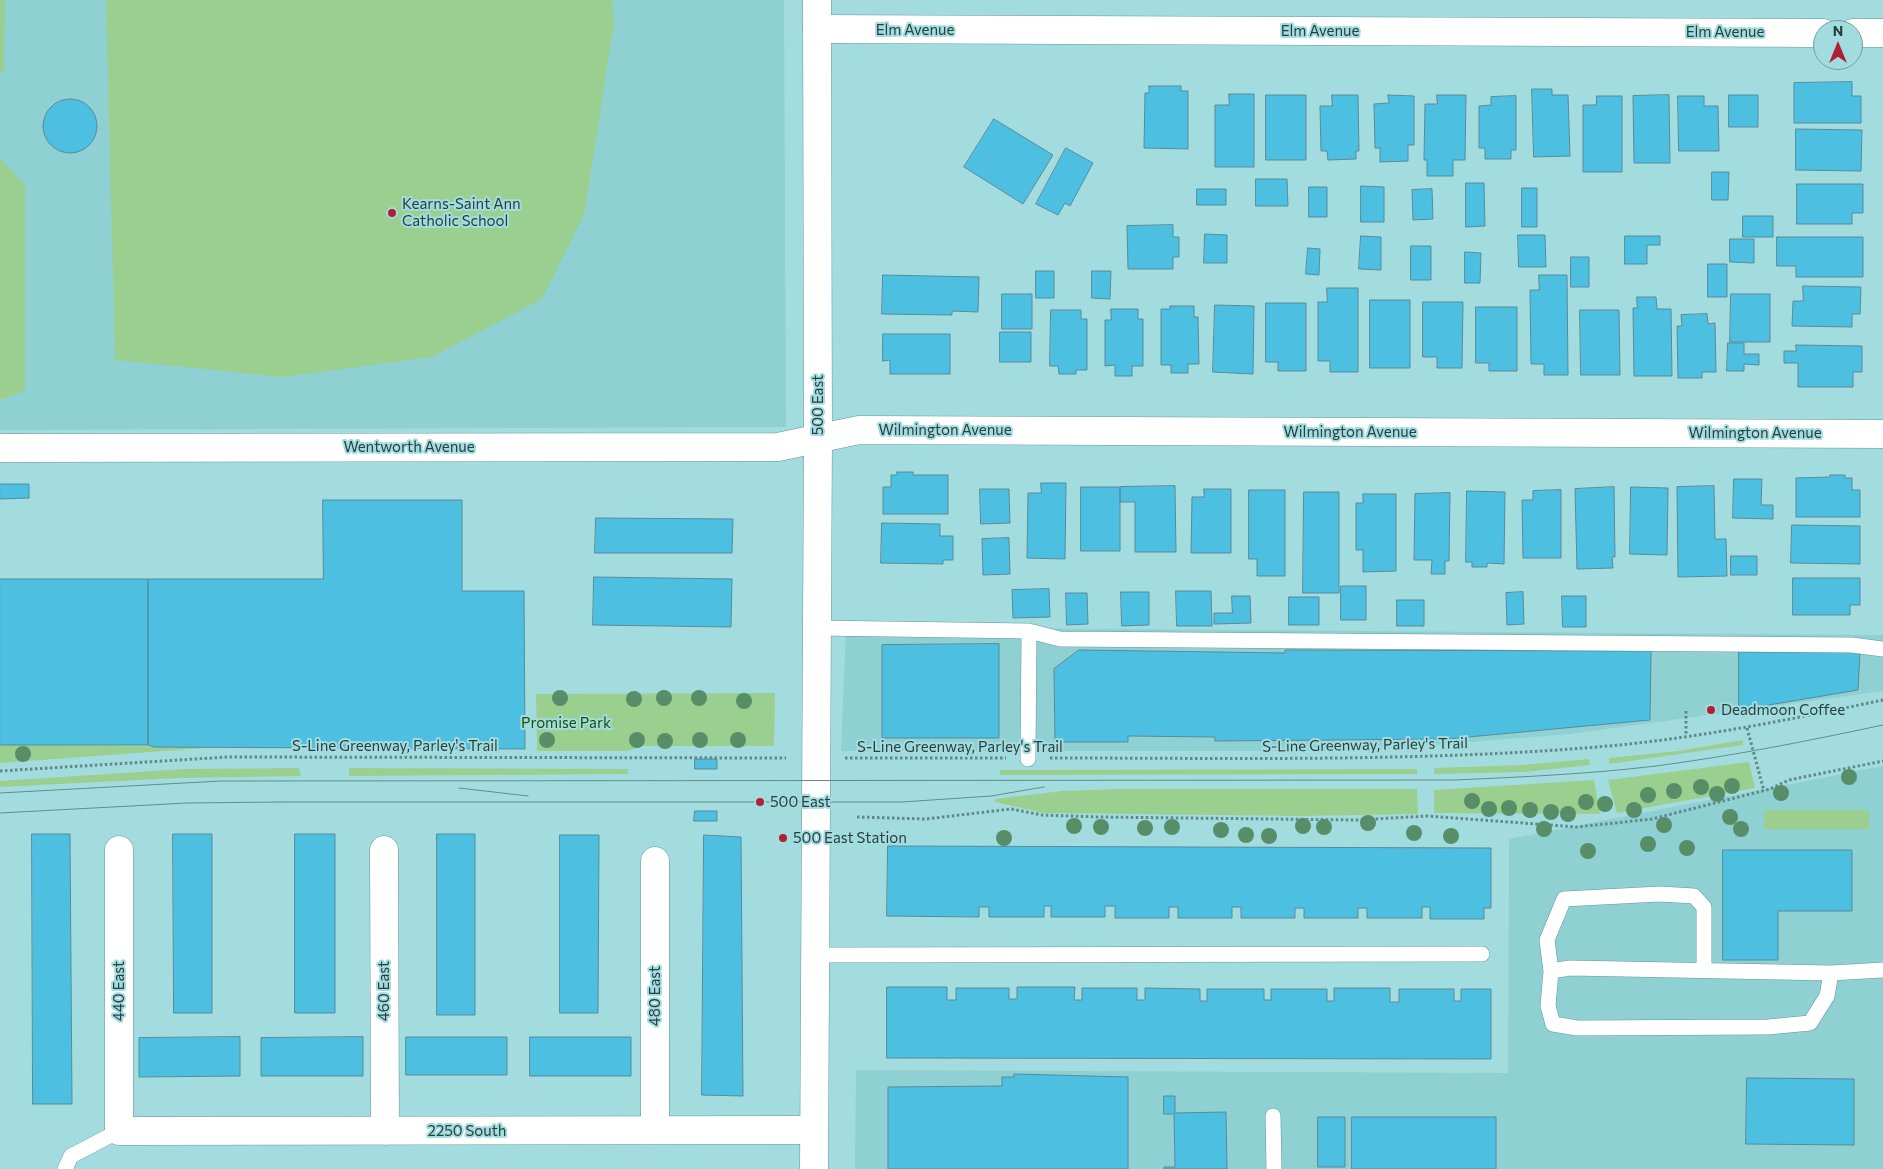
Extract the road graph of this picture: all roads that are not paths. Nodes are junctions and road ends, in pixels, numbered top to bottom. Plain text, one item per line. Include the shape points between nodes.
1 (817, 0) edge
2 (817, 29) junction
3 (1813, 33) edge
4 (1863, 33) edge
5 (1883, 33) edge
6 (1883, 434) edge
7 (818, 438) junction
8 (0, 448) edge
9 (816, 628) junction
10 (1030, 631) junction
11 (1883, 649) edge
12 (1028, 758) road end
13 (119, 850) dead end
14 (384, 850) dead end
15 (654, 861) dead end
16 (1482, 954) dead end
17 (814, 955) junction
18 (1551, 970) junction
19 (1704, 970) junction
20 (1883, 970) edge
21 (1831, 973) junction
22 (1273, 1116) dead end
23 (654, 1130) junction
24 (814, 1130) junction
25 (119, 1131) junction
26 (385, 1131) junction
27 (65, 1169) edge
28 (814, 1169) edge
29 (1274, 1169) edge

1 - 2 street, 500 East
2 - 3 street, Elm Avenue
2 - 7 street, 500 East
4 - 5 street
6 - 7 street, Wilmington Avenue via 859,430
7 - 8 street, Wentworth Avenue via 778,447
7 - 9 street, 500 East
9 - 10 lane
9 - 17 street, 500 East
10 - 11 lane via 1060,639 1686,649 1852,645
10 - 12 lane
13 - 25 street, 440 East
14 - 26 street, 460 East
15 - 23 street, 480 East
16 - 17 lane
17 - 24 street, 500 East
18 - 19 lane
18 - 19 lane via 1547,940 1564,899 1660,894 1694,896 1704,907
18 - 21 lane via 1548,1006 1553,1024 1577,1028 1768,1027 1810,1023 1827,996
19 - 21 lane
20 - 21 lane
22 - 29 lane
23 - 24 street, 2250 South
23 - 26 street, 2250 South
24 - 28 street, 500 East
25 - 26 street, 2250 South
25 - 27 lane via 71,1156

